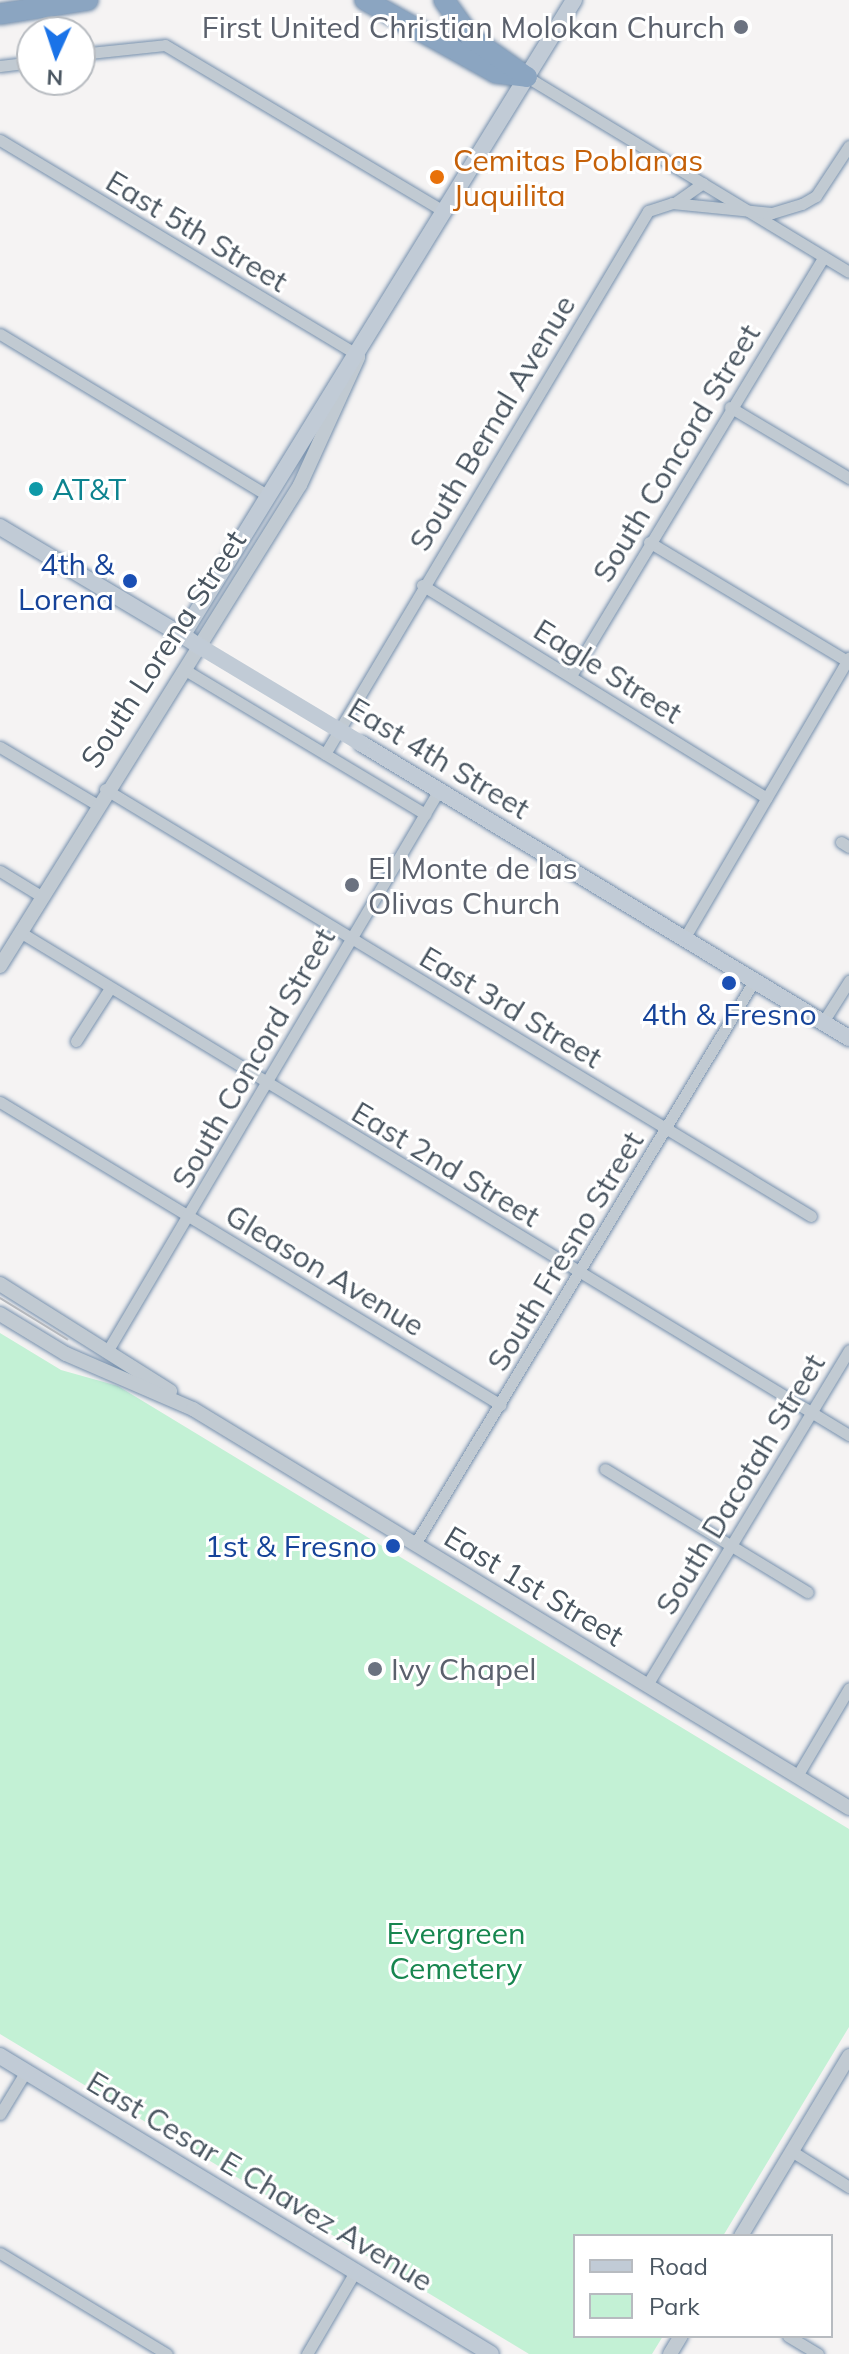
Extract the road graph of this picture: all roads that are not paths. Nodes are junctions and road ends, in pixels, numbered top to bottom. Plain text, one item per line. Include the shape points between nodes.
1 (88, 0) edge
2 (365, 0) edge
3 (444, 0) edge
4 (574, 0) edge
5 (0, 14) edge
6 (96, 52) edge
7 (527, 77) junction
8 (3, 144) edge
9 (849, 146) edge
10 (703, 183) junction
11 (672, 203) junction
12 (445, 212) junction
13 (753, 213) junction
14 (824, 257) junction
15 (849, 272) edge
16 (0, 334) edge
17 (359, 356) junction
18 (730, 407) junction
19 (849, 478) edge
20 (265, 494) junction
21 (0, 527) edge
22 (649, 542) junction
23 (422, 585) junction
24 (188, 640) junction
25 (848, 660) edge
26 (187, 671) junction
27 (572, 674) junction
28 (0, 747) edge
29 (325, 754) junction
30 (105, 789) junction
31 (439, 790) junction
32 (767, 798) junction
33 (96, 804) junction
34 (425, 814) junction
35 (0, 871) edge
36 (41, 896) junction
37 (20, 932) junction
38 (685, 937) junction
39 (351, 939) junction
40 (0, 966) edge
41 (754, 981) junction
42 (849, 981) edge
43 (110, 988) junction
44 (823, 1022) junction
45 (849, 1038) edge
46 (76, 1041) dead end
47 (266, 1086) junction
48 (0, 1102) edge
49 (666, 1129) junction
50 (188, 1216) junction
51 (811, 1216) dead end
52 (583, 1273) junction
53 (0, 1284) edge
54 (0, 1314) edge
55 (108, 1350) junction
56 (849, 1350) edge
57 (501, 1405) junction
58 (193, 1409) junction
59 (811, 1411) junction
60 (849, 1435) edge
61 (605, 1469) dead end
62 (415, 1544) junction
63 (732, 1544) junction
64 (807, 1592) dead end
65 (647, 1685) junction
66 (849, 1688) edge
67 (797, 1776) junction
68 (849, 1808) edge
69 (0, 2056) edge
70 (849, 2056) edge
71 (26, 2071) junction
72 (0, 2114) edge
73 (793, 2152) junction
74 (849, 2187) edge
75 (742, 2234) edge
76 (0, 2253) edge
77 (355, 2272) junction
78 (791, 2338) edge
79 (167, 2354) edge
80 (307, 2354) edge
81 (491, 2354) edge
82 (818, 2354) edge

1 - 5 highway
2 - 7 highway via 496,73
3 - 7 highway via 471,38
4 - 7 main road, South Lorena Street
6 - 12 street via 156,44
7 - 10 street
7 - 12 main road, South Lorena Street
8 - 17 street, East 5th Street
9 - 13 street via 816,196
10 - 11 street, South Bernal Avenue
10 - 13 street
11 - 13 street
11 - 23 street, South Bernal Avenue via 648,211
12 - 17 main road, South Lorena Street
13 - 14 street
14 - 15 street
14 - 18 street, South Concord Street
16 - 20 street
17 - 20 main road, South Lorena Street
17 - 26 street, South Lorena Street via 300,485
18 - 19 street
18 - 22 street, South Concord Street
20 - 24 main road, South Lorena Street
21 - 24 main road, East 4th Street
22 - 25 street
22 - 27 street, South Concord Street
23 - 27 street, Eagle Street
23 - 29 street, South Bernal Avenue
24 - 31 main road, East 4th Street, bridge
25 - 32 street
26 - 29 street, East 4th Street
26 - 30 street, South Lorena Street
27 - 32 street, Eagle Street
28 - 33 street
29 - 34 street, East 4th Street
30 - 33 street, South Lorena Street
30 - 39 street, East 3rd Street
31 - 34 street, South Concord Street
31 - 38 main road, East 4th Street
32 - 38 street
33 - 36 street, South Lorena Street
34 - 39 street, South Concord Street
35 - 36 street
36 - 37 street, South Lorena Street
37 - 40 street, South Lorena Street
37 - 43 street, East 2nd Street
38 - 41 main road, East 4th Street
39 - 47 street, South Concord Street
39 - 49 street, East 3rd Street
41 - 44 main road, East 4th Street
41 - 49 street, South Fresno Street
42 - 44 street
43 - 46 street
43 - 47 street, East 2nd Street
44 - 45 main road, East 4th Street
47 - 50 street, South Concord Street
47 - 52 street, East 2nd Street
48 - 50 street, Gleason Avenue
49 - 51 street, East 3rd Street
49 - 52 street, South Fresno Street
50 - 55 street, South Concord Street
50 - 57 street, Gleason Avenue
52 - 57 street, South Fresno Street
52 - 59 street, East 2nd Street
53 - 55 street, East 1st Street
54 - 58 street, East 1st Street via 66,1354
55 - 58 street, East 1st Street
56 - 59 street, South Dacotah Street
57 - 62 street, South Fresno Street
58 - 62 street, East 1st Street
59 - 60 street, East 2nd Street
59 - 63 street, South Dacotah Street
61 - 63 street
62 - 65 street, East 1st Street
63 - 64 street
63 - 65 street, South Dacotah Street
65 - 67 street, East 1st Street
66 - 67 street
67 - 68 street, East 1st Street
69 - 71 main road, East Cesar E Chavez Avenue
70 - 73 street
71 - 72 street
71 - 77 main road, East Cesar E Chavez Avenue
73 - 74 street
73 - 75 street
76 - 79 street
77 - 80 street
77 - 81 main road, East Cesar E Chavez Avenue
78 - 82 street

